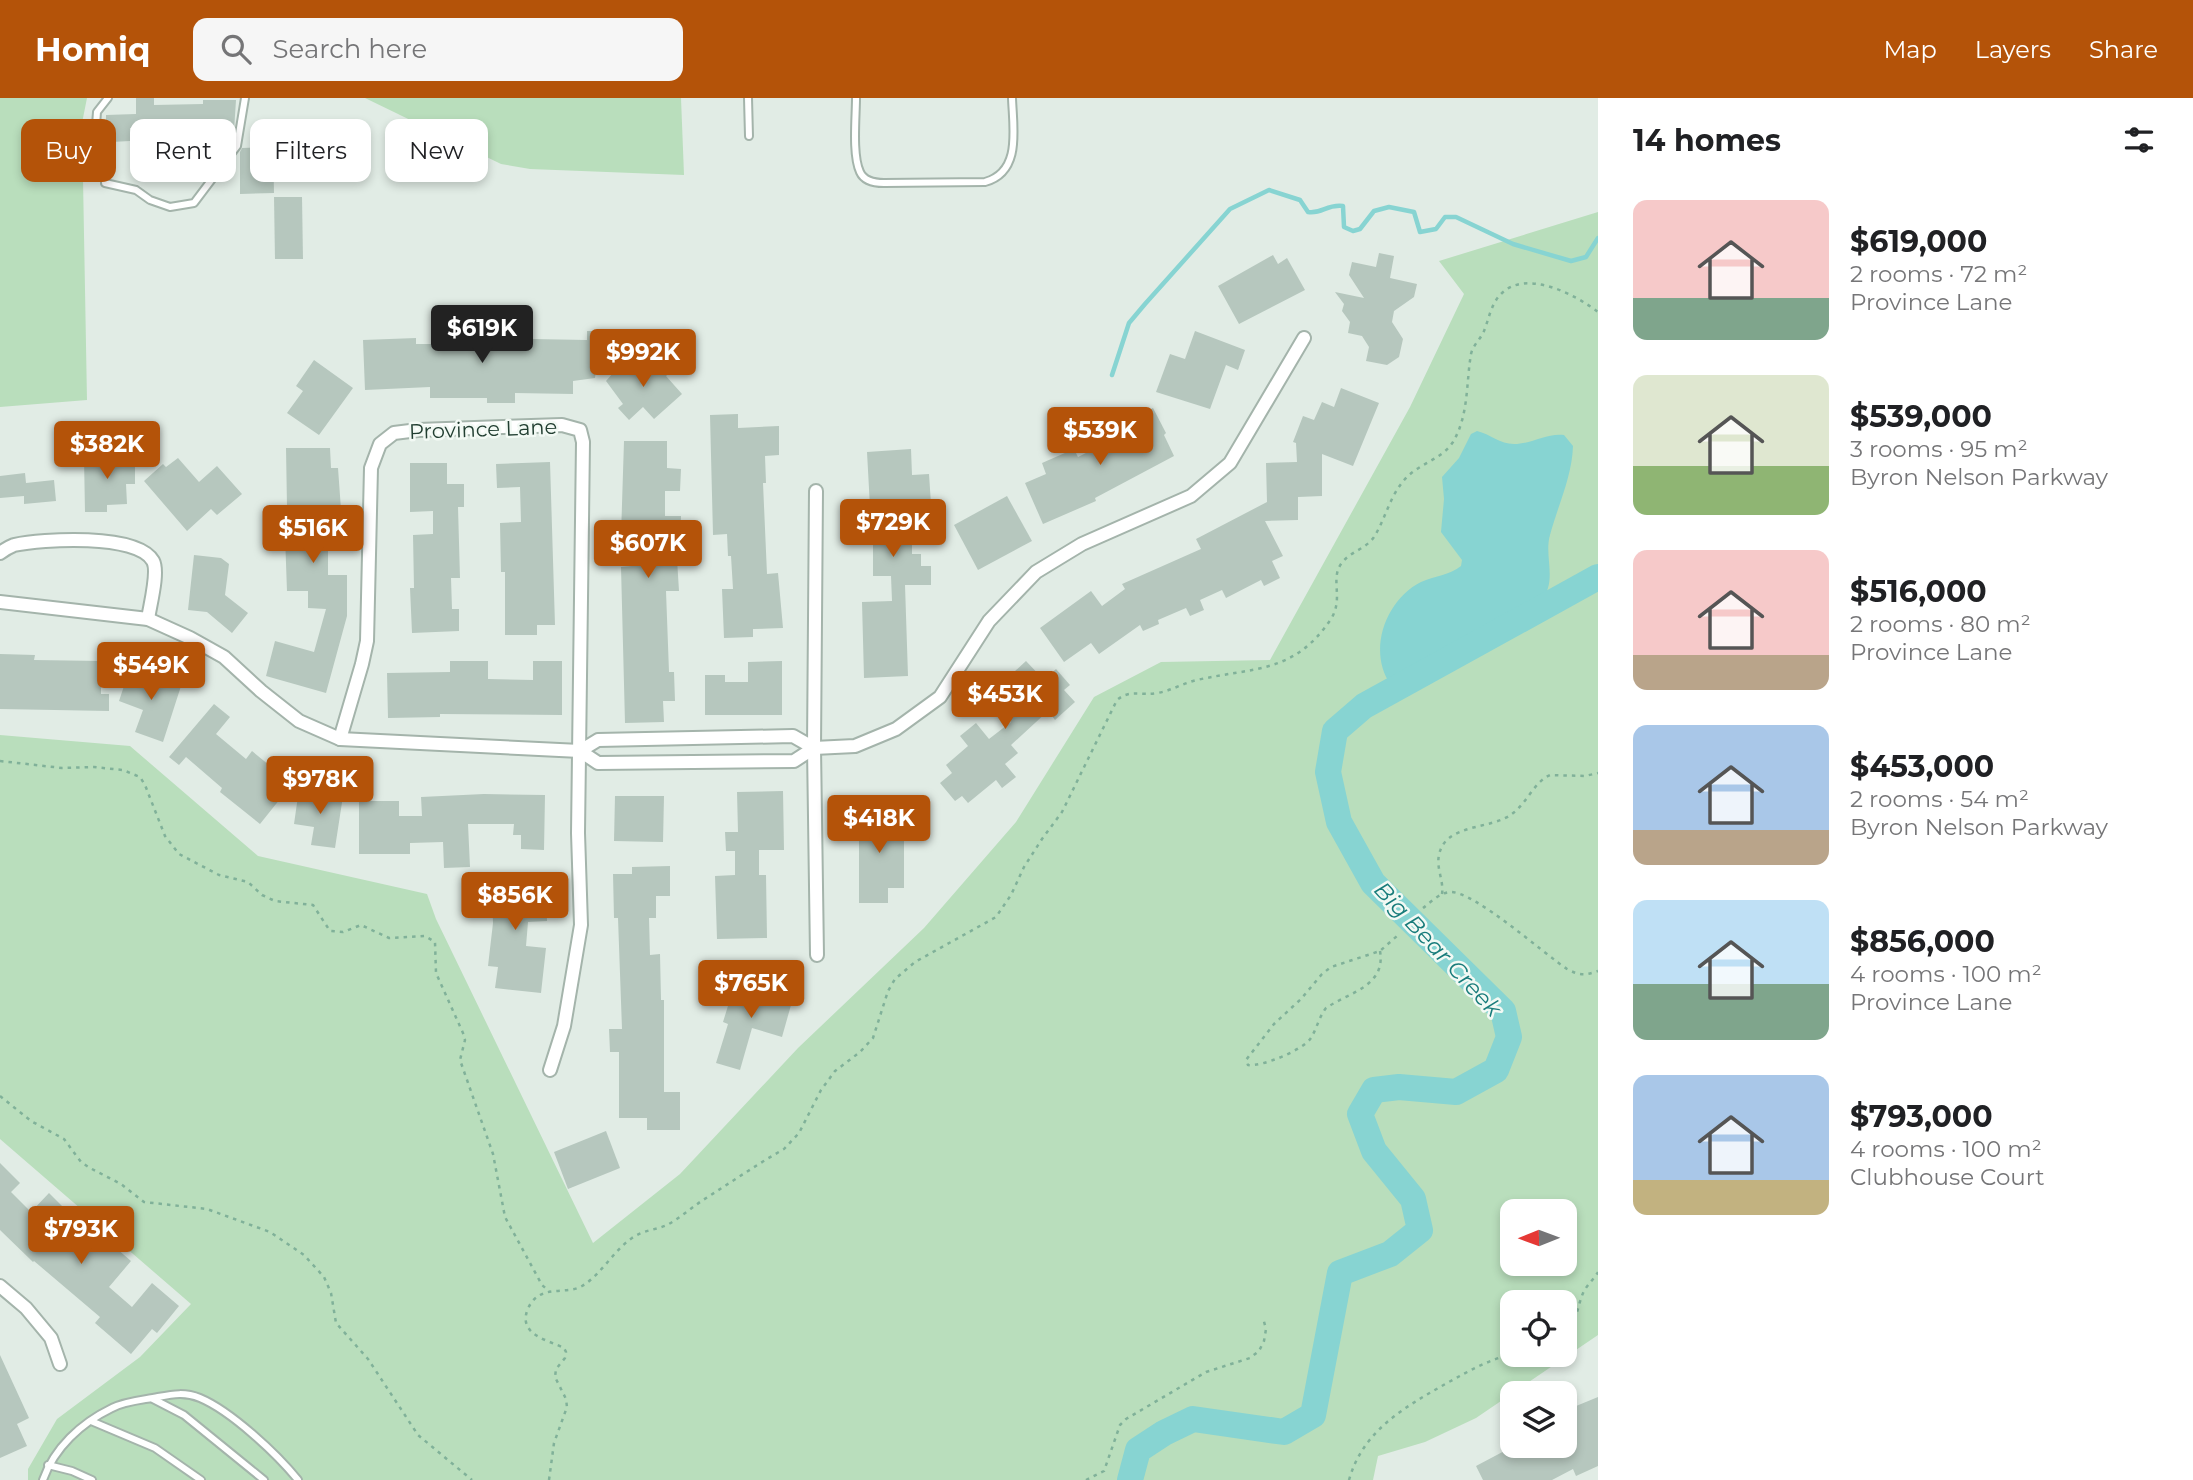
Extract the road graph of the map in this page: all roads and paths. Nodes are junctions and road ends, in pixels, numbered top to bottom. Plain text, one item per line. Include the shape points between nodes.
1 (108, 98) edge
2 (246, 98) edge
3 (748, 98) edge
4 (856, 98) edge
5 (1012, 98) edge
6 (749, 136) dead end
7 (1598, 312) edge
8 (1304, 338) dead end
9 (816, 491) dead end
10 (0, 553) edge
11 (0, 602) edge
12 (148, 619) junction
13 (340, 738) junction
14 (694, 738) junction
15 (814, 748) junction
16 (580, 751) junction
17 (0, 761) edge
18 (696, 762) junction
19 (1598, 773) edge
20 (1442, 894) junction
21 (1423, 908) dead end
22 (1397, 936) dead end
23 (1380, 951) junction
24 (817, 955) dead end
25 (1598, 971) edge
26 (550, 1070) dead end
27 (0, 1096) edge
28 (1598, 1272) edge
29 (0, 1286) edge
30 (549, 1291) junction
31 (1577, 1312) edge
32 (1264, 1318) dead end
33 (1500, 1357) edge
34 (60, 1364) dead end
35 (151, 1398) junction
36 (91, 1421) junction
37 (48, 1465) junction
38 (43, 1480) edge
39 (92, 1480) edge
40 (201, 1480) edge
41 (264, 1480) edge
42 (298, 1480) edge
43 (472, 1480) edge
44 (549, 1480) edge
45 (1086, 1480) edge
46 (1349, 1480) edge

1 - 2 lane via 97,112 96,125 106,144 106,183 136,190 170,208 194,203 237,146
3 - 6 lane
4 - 5 lane via 857,161 860,173 873,183 995,179 1012,159
7 - 30 path via 1548,286 1519,285 1503,292 1472,351 1465,408 1454,440 1400,485 1373,537 1343,561 1337,572 1336,610 1314,640 1270,667 1150,695 1132,692 1117,700 1062,812 1024,867 1002,911 894,979 873,1038 835,1071 792,1141 667,1224 636,1235 582,1286
8 - 15 street via 1230,463 1191,496 1082,544 1036,572 989,621 940,697 896,729 855,746
9 - 15 street
10 - 12 street via 12,546 86,539 138,548 154,563
11 - 12 street
12 - 13 street via 224,657 299,721
13 - 16 street
13 - 16 street, Province Lane via 367,640 371,468 380,444 394,433 418,430 562,425 580,430 583,442
14 - 15 street via 793,736
14 - 16 street via 598,740
14 - 18 street
15 - 18 street via 794,761
15 - 24 street
16 - 18 street via 598,763
16 - 26 street, Province Lane via 581,925 564,1026
17 - 30 path via 104,768 140,777 165,836 179,854 219,875 248,882 275,901 313,905 330,931 361,925 389,938 425,936 435,942 436,973 465,1040 460,1060 493,1154 505,1217
19 - 20 path via 1550,775 1507,818 1448,839 1438,857
20 - 21 path
20 - 25 path via 1468,896 1577,975
22 - 23 path
23 - 23 path via 1322,974 1273,1024 1246,1060 1248,1065 1274,1059 1309,1042 1326,1008 1376,978
27 - 43 path via 64,1139 81,1162 144,1202 207,1209 270,1232 304,1255 324,1278 336,1323 368,1359 418,1435
28 - 31 path via 1583,1293
29 - 34 street via 51,1338
30 - 44 path via 530,1306 526,1322 533,1333 566,1352 555,1377 567,1407 554,1443
32 - 45 path via 1266,1329 1259,1351 1206,1373 1125,1419 1104,1471
33 - 46 path via 1472,1368 1384,1423 1359,1452
35 - 36 lane via 113,1407
35 - 41 lane via 184,1415
35 - 42 lane via 183,1393 201,1398 257,1439
36 - 37 lane via 58,1449
36 - 40 lane via 155,1448
37 - 38 lane
37 - 39 lane

